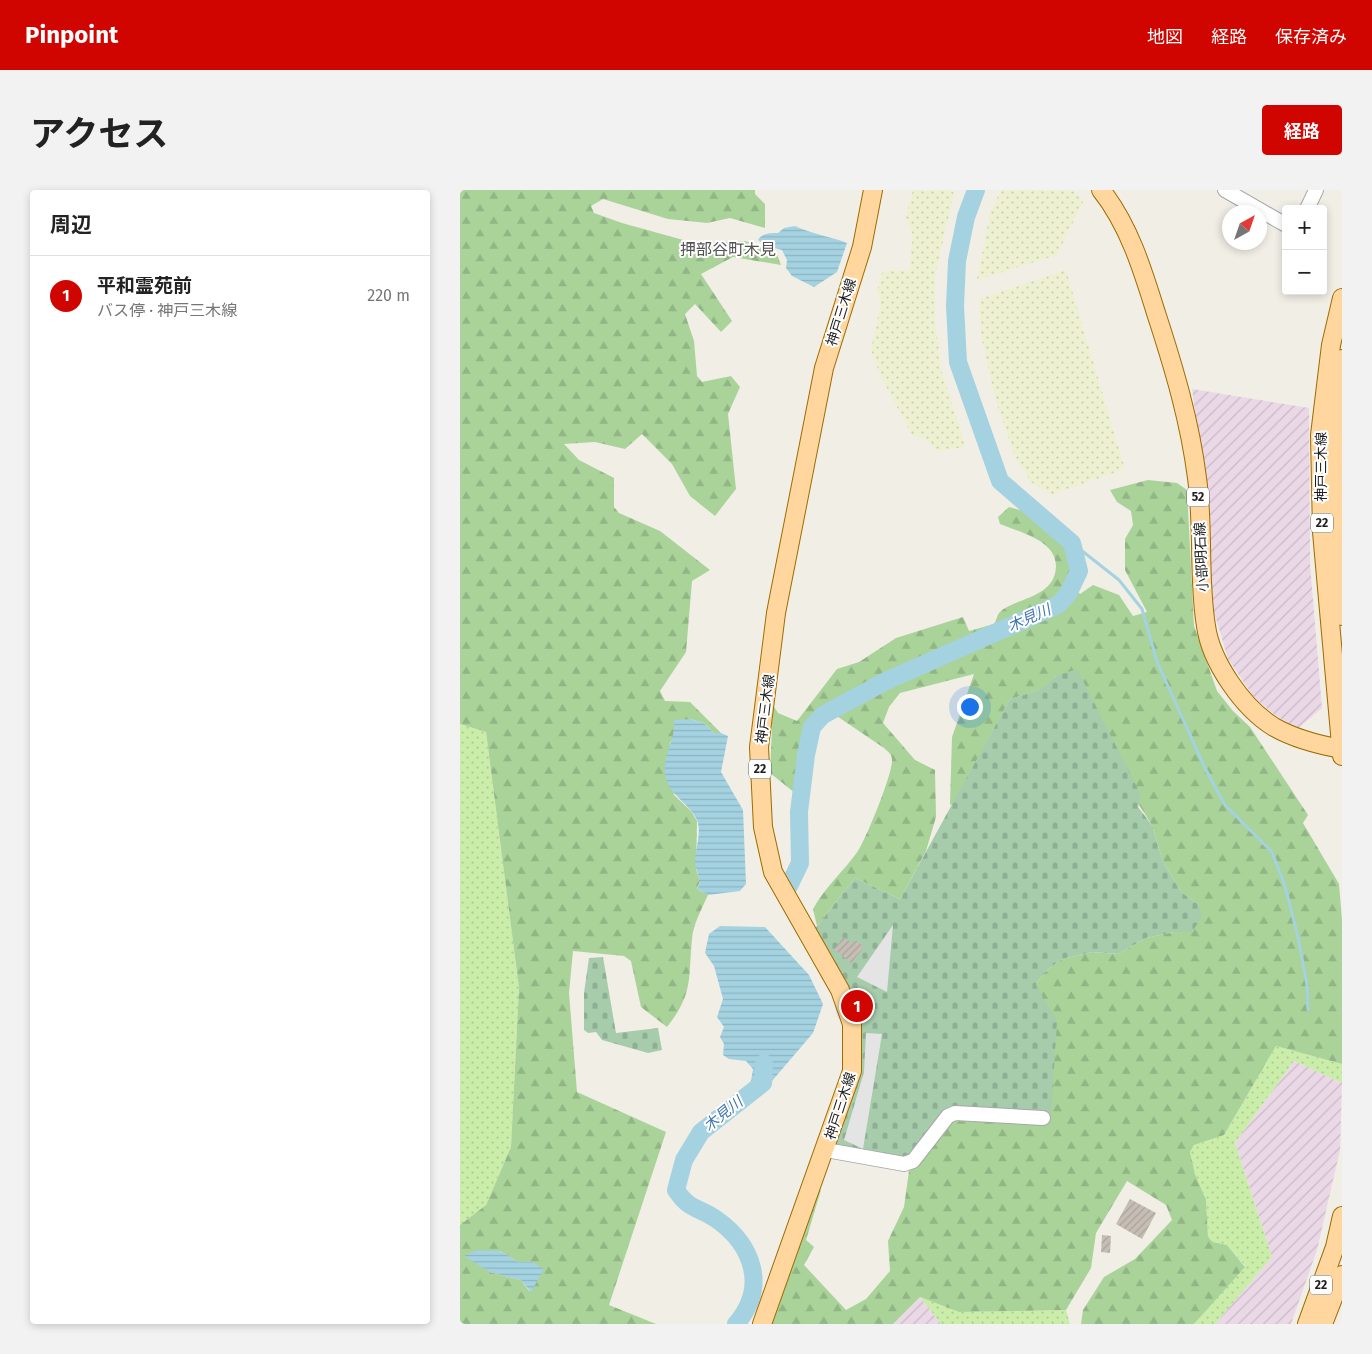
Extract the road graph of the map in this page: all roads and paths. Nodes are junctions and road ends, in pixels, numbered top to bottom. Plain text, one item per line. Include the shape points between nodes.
1 (873, 190) edge
2 (1102, 190) edge
3 (1225, 190) edge
4 (1316, 190) edge
5 (1309, 205) edge
6 (1282, 223) edge
7 (1342, 298) edge
8 (1342, 358) edge
9 (1342, 616) edge
10 (1342, 749) edge
11 (1342, 756) edge
12 (1043, 1118) dead end
13 (826, 1150) junction
14 (1342, 1216) edge
15 (1340, 1248) edge
16 (1342, 1275) edge
17 (762, 1324) edge
18 (1307, 1324) edge
19 (1323, 1324) edge

1 - 13 main road, 神戸三木線 / 22 via 862,247 824,368 776,613 760,747 763,827 772,872 840,990 852,1024 852,1071
2 - 10 main road, 小部明石線 / 52 via 1121,221 1141,267 1190,424 1198,481 1206,628 1221,669 1246,703 1274,727 1312,743
3 - 6 street
4 - 5 street
7 - 10 main road, 神戸三木線 / 22 via 1329,353 1320,435 1322,532
8 - 9 main road, 神戸三木線 / 22 via 1333,438 1334,530
10 - 11 main road, 神戸三木線 / 22
12 - 13 street via 955,1113 948,1116 913,1161 904,1164
13 - 17 main road, 神戸三木線 / 22
14 - 15 main road, 22
15 - 18 main road, 22
16 - 19 main road, 22

